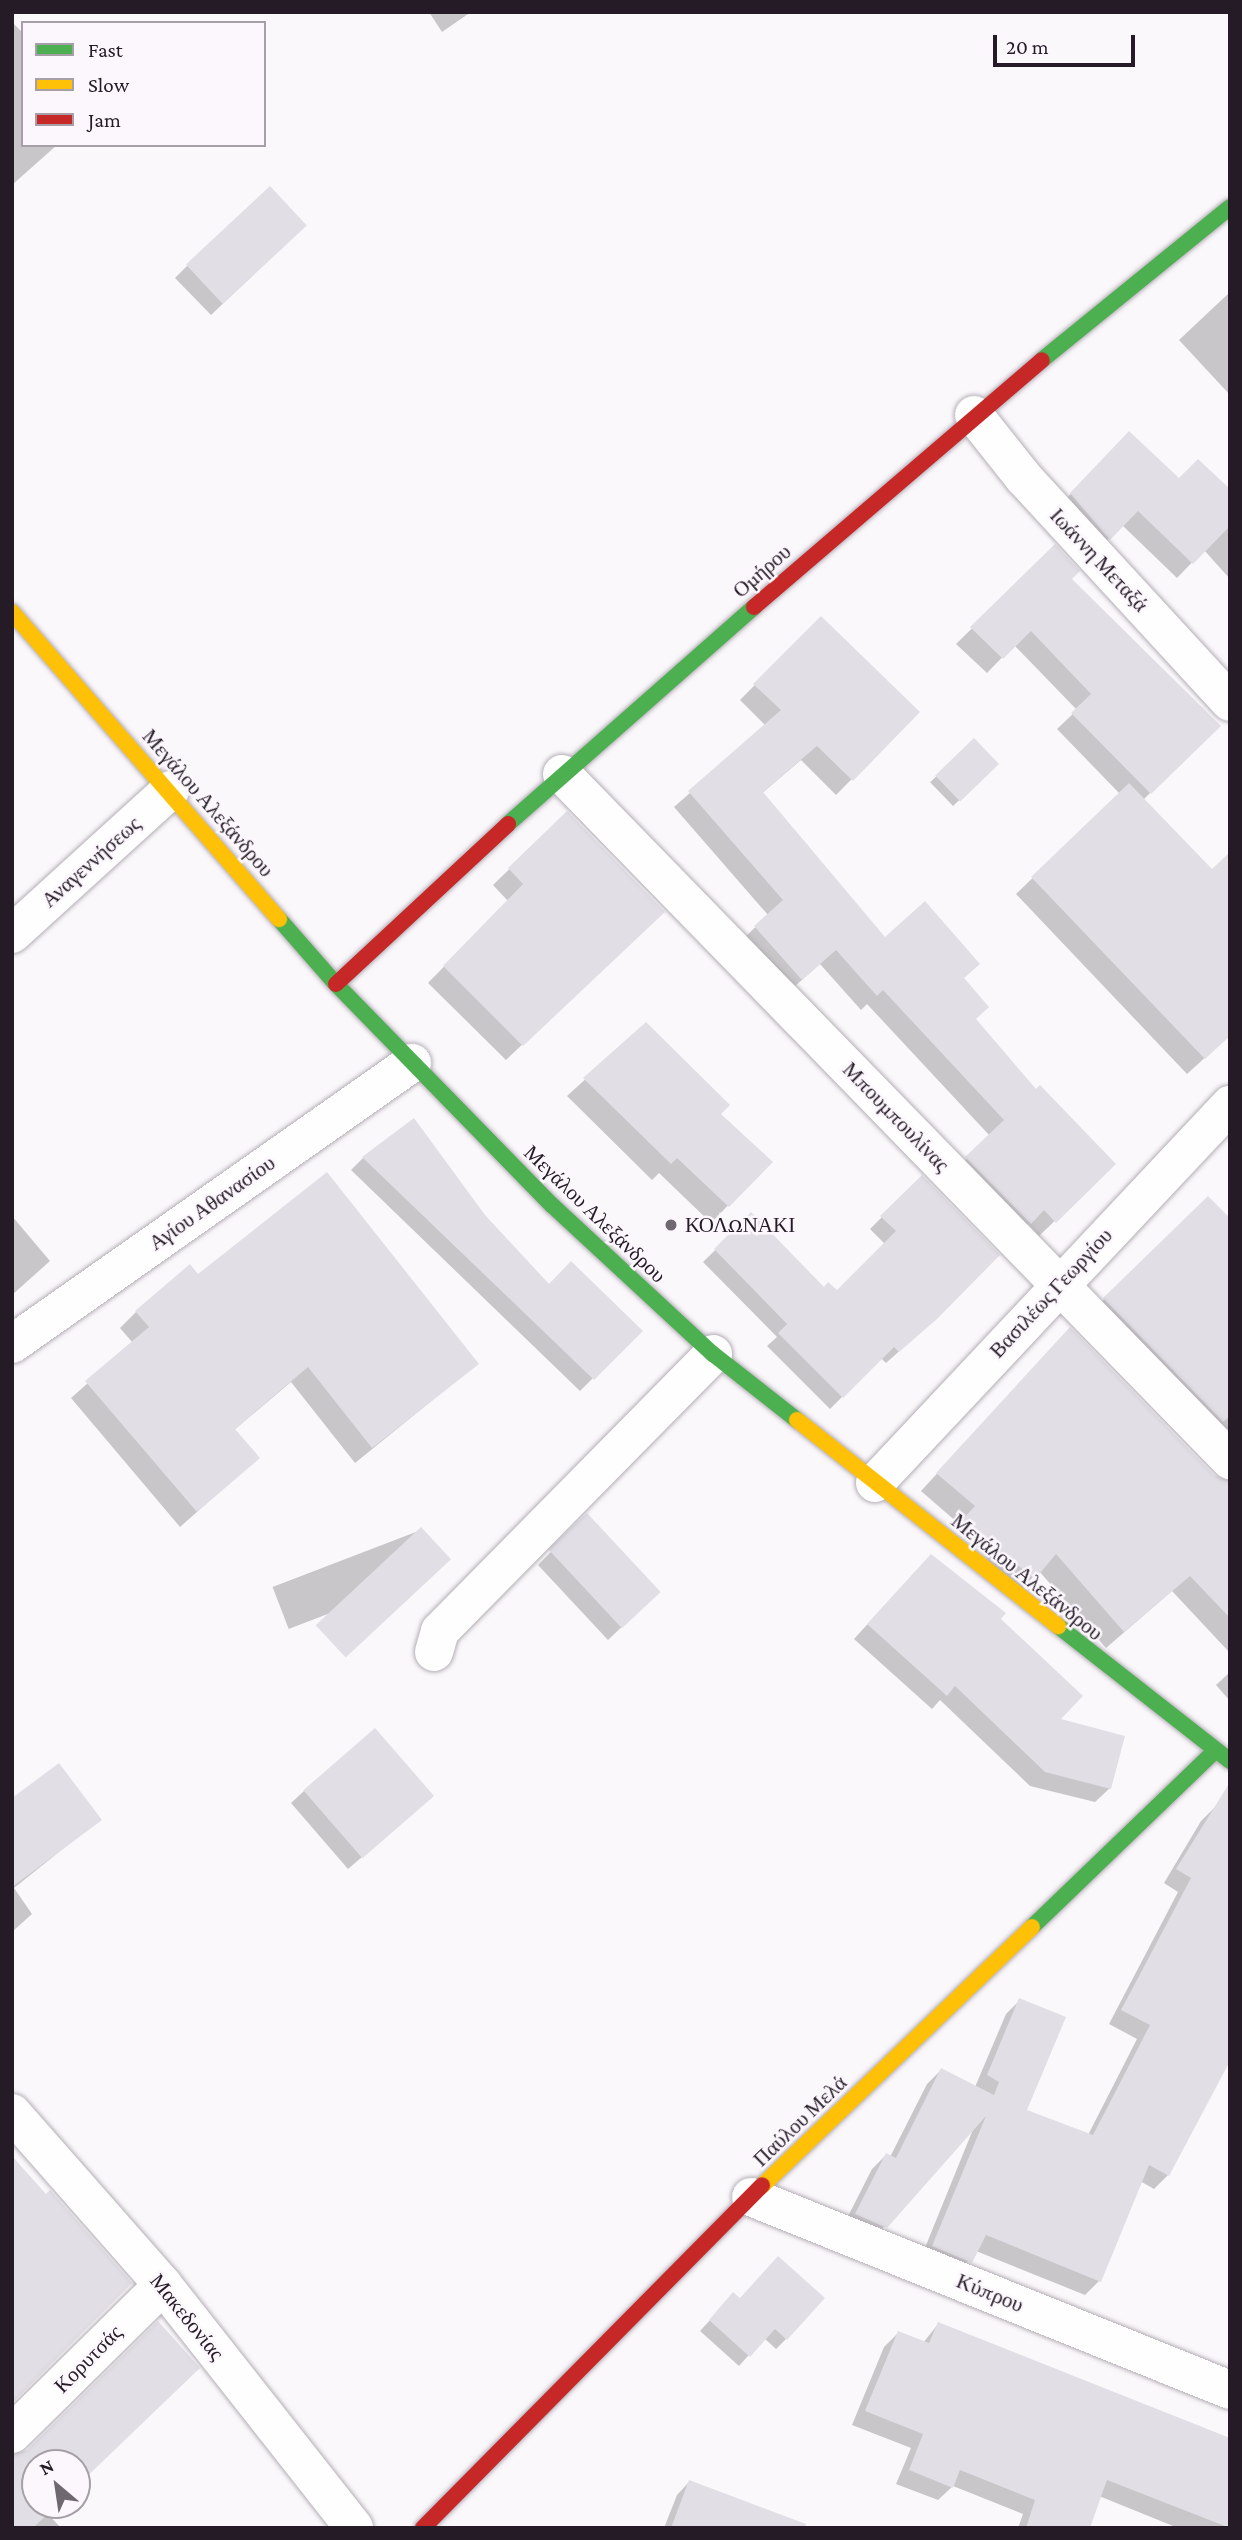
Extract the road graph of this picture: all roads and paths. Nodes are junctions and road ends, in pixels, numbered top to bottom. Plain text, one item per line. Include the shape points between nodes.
1 (1230, 207) edge
2 (974, 415) junction
3 (12, 612) edge
4 (1230, 702) edge
5 (562, 774) junction
6 (170, 790) junction
7 (12, 934) edge
8 (336, 984) junction
9 (412, 1063) junction
10 (1230, 1105) edge
11 (1058, 1284) junction
12 (12, 1344) edge
13 (713, 1354) junction
14 (1230, 1460) edge
15 (875, 1483) junction
16 (434, 1651) dead end
17 (1214, 1752) junction
18 (1230, 1761) edge
19 (12, 2113) edge
20 (751, 2197) junction
21 (163, 2285) junction
22 (1230, 2389) edge
23 (12, 2434) edge
24 (354, 2528) edge
25 (423, 2528) edge

1 - 2 street, Ομήρου
2 - 4 street, Ιωάννη Μεταξά via 1024,478
2 - 5 street, Ομήρου
3 - 6 street, Μεγάλου Αλεξάνδρου
5 - 8 street, Ομήρου
5 - 11 street, Μπουμπουλίνας
6 - 7 street, Αναγεννήσεως
6 - 8 street, Μεγάλου Αλεξάνδρου
8 - 9 street, Μεγάλου Αλεξάνδρου
9 - 12 street, Αγίου Αθανασίου
9 - 13 street, Μεγάλου Αλεξάνδρου via 553,1206
10 - 11 street, Βασιλέως Γεωργίου
11 - 14 street, Μπουμπουλίνας
11 - 15 street, Βασιλέως Γεωργίου
13 - 15 street, Μεγάλου Αλεξάνδρου
13 - 16 street via 440,1631
15 - 17 street, Μεγάλου Αλεξάνδρου
17 - 18 street, Μεγάλου Αλεξάνδρου
17 - 20 street, Παύλου Μελά
19 - 21 street, Μακεδονίας
20 - 22 street, Κύπρου
20 - 25 street, Παύλου Μελά
21 - 23 street, Κορυτσάς
21 - 24 street, Μακεδονίας

